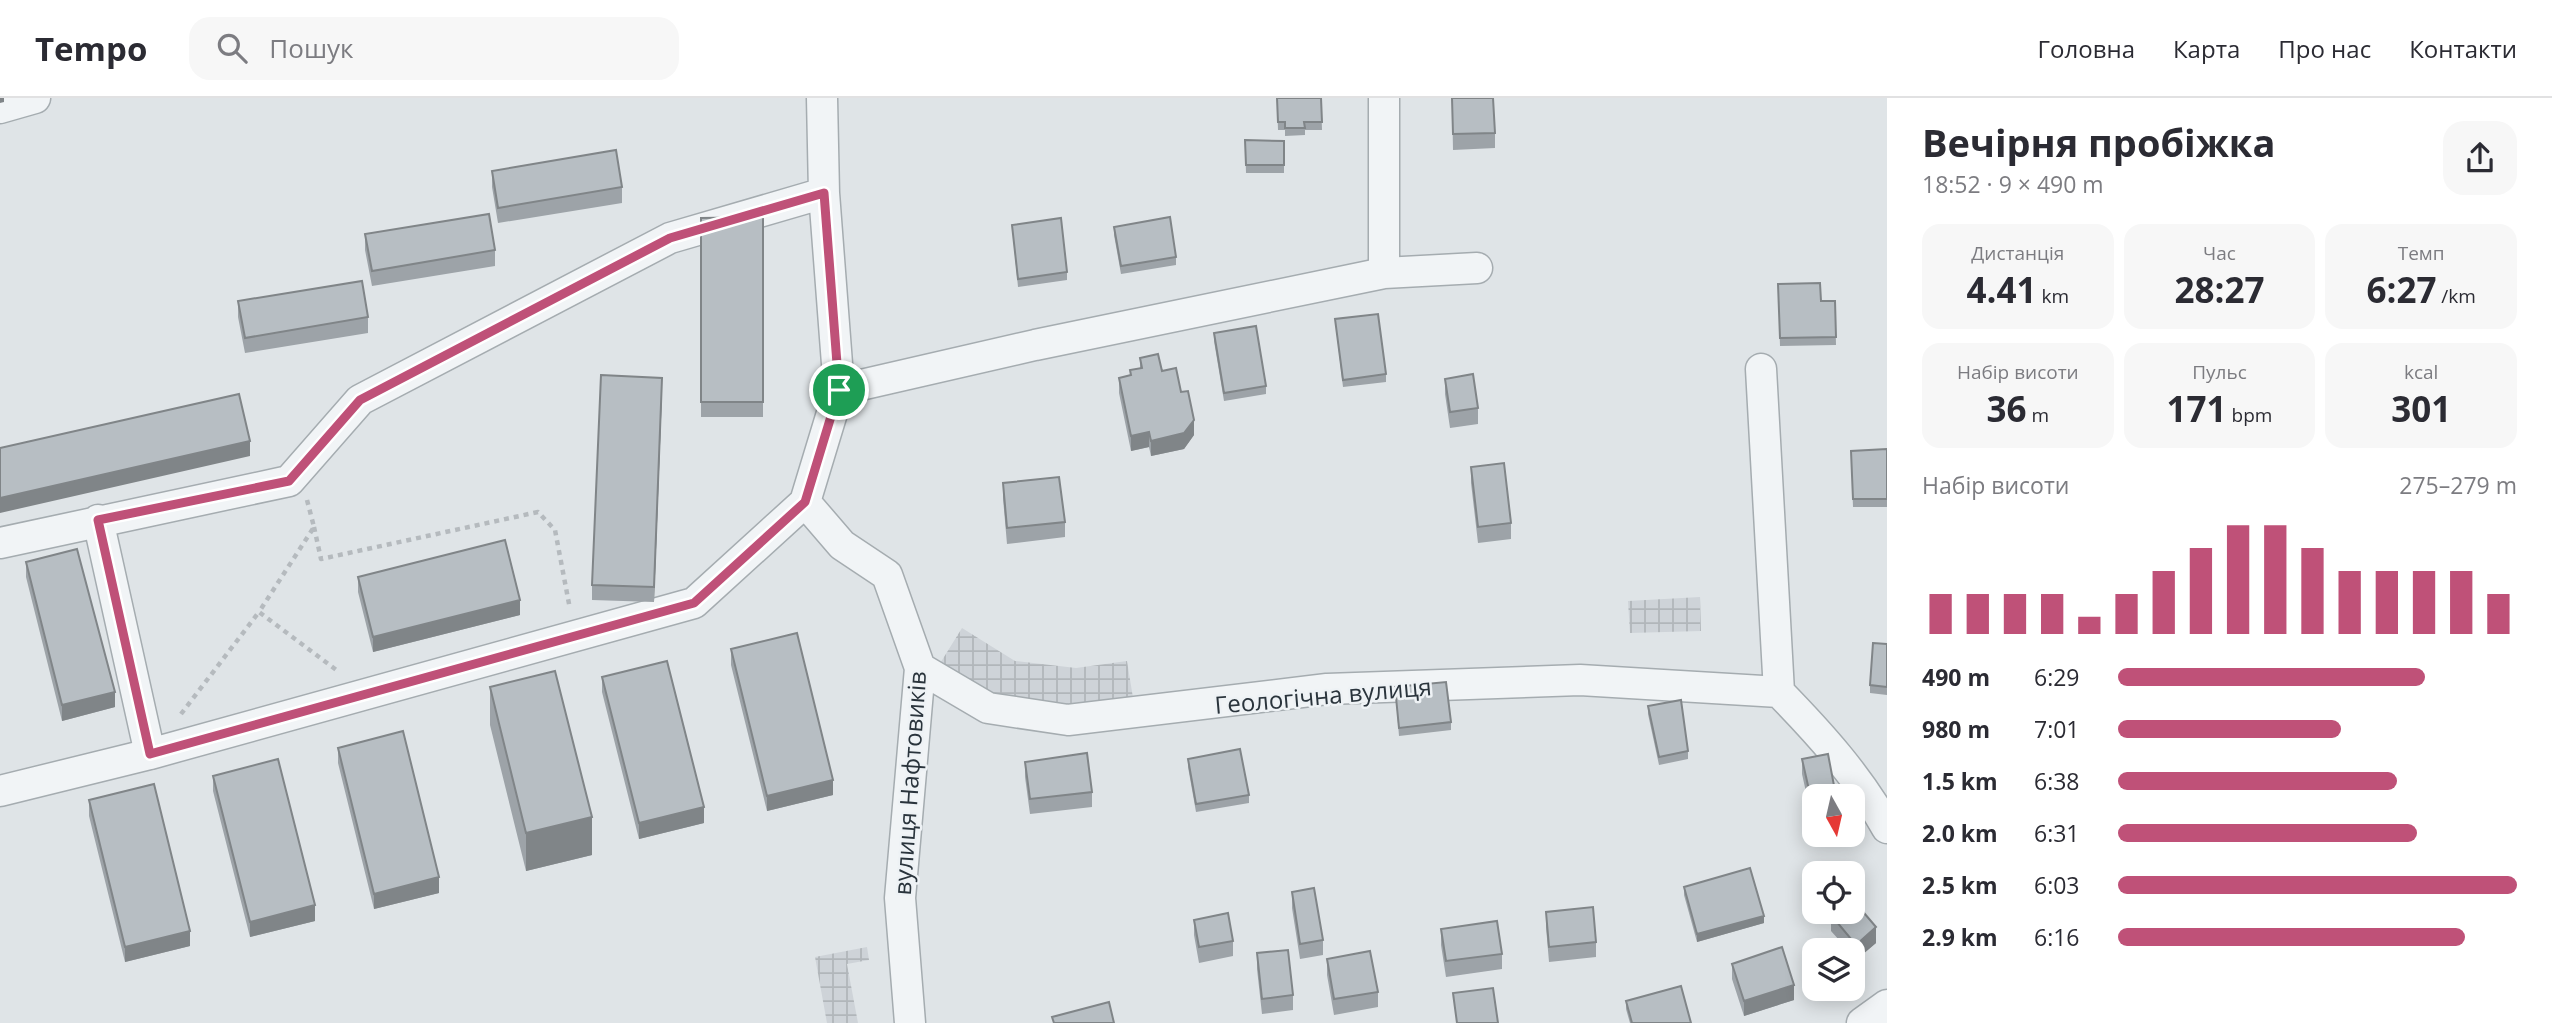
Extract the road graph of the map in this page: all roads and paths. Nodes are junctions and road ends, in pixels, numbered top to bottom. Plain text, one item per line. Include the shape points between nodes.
1 (35, 98) edge
2 (822, 98) edge
3 (1384, 98) edge
4 (0, 108) edge
5 (824, 193) junction
6 (1477, 268) dead end
7 (1384, 273) junction
8 (1760, 369) dead end
9 (839, 390) junction
10 (299, 469) junction
11 (805, 502) junction
12 (98, 520) junction
13 (314, 527) junction
14 (0, 543) edge
15 (259, 612) junction
16 (576, 636) junction
17 (920, 668) junction
18 (1779, 692) junction
19 (368, 694) junction
20 (150, 754) junction
21 (0, 791) edge
22 (1887, 828) edge
23 (1887, 1005) edge
24 (910, 1023) edge
25 (1862, 1023) edge

1 - 4 street
2 - 5 street
3 - 7 street
5 - 9 street
5 - 10 street via 670,238 397,380 360,400
6 - 7 street
7 - 9 street
8 - 18 street
9 - 11 street
10 - 12 street via 289,481
10 - 13 path
11 - 16 street via 694,603
11 - 17 street, вулиця Нафтовиків via 842,545 887,575
12 - 14 street
12 - 20 street
13 - 15 path
13 - 16 path via 321,559 538,512 555,530
15 - 19 path
15 - 20 path
16 - 19 street
17 - 18 street, Геологічна вулиця via 988,708 1068,720 1327,690 1433,685 1580,680
17 - 24 street, вулиця Нафтовиків via 900,898
18 - 22 street via 1822,736
19 - 20 street
20 - 21 street
23 - 25 street

